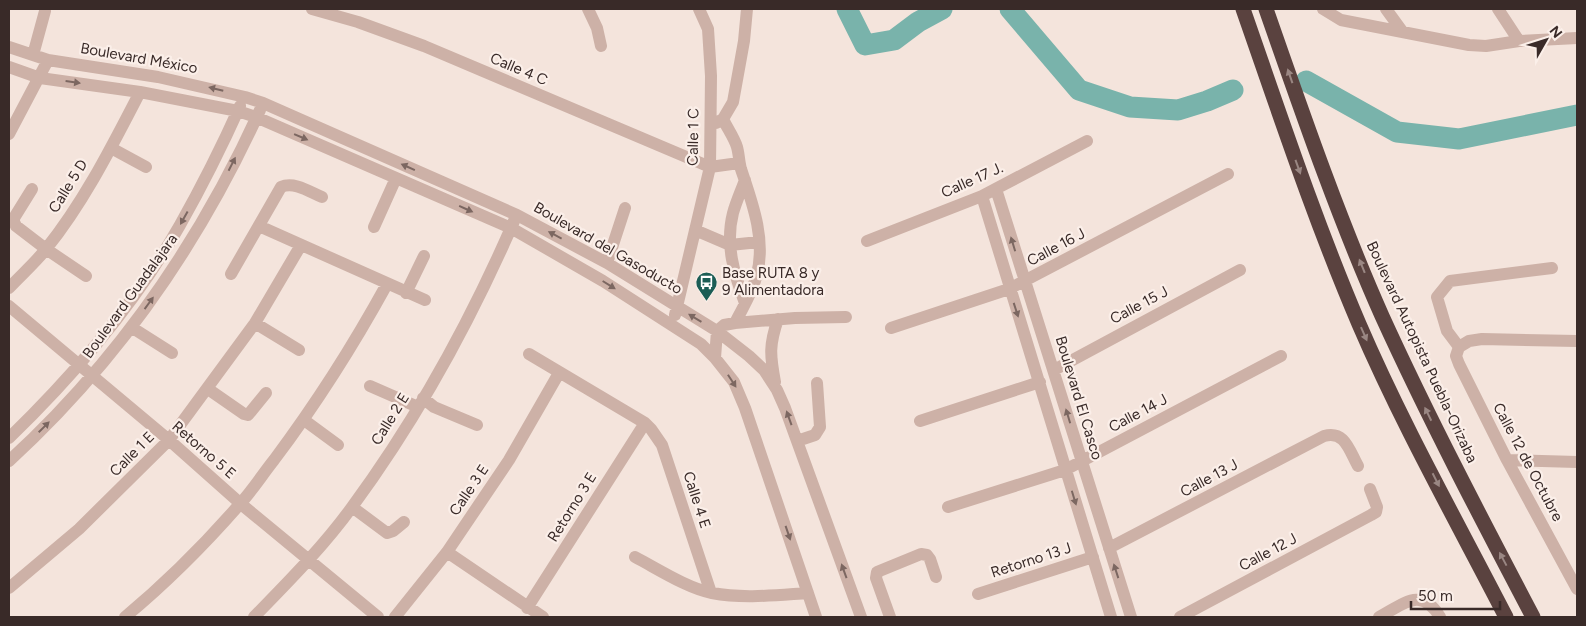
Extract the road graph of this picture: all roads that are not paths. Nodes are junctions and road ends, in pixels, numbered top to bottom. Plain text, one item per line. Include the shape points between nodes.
1 (312, 9) edge
2 (588, 9) edge
3 (698, 9) edge
4 (747, 9) edge
5 (1243, 9) edge
6 (1266, 9) edge
7 (1323, 9) edge
8 (1386, 9) edge
9 (1498, 9) edge
10 (45, 11) dead end
11 (1402, 31) junction
12 (1577, 38) edge
13 (1518, 41) junction
14 (601, 46) dead end
15 (9, 47) edge
16 (33, 55) junction
17 (48, 60) junction
18 (9, 67) edge
19 (40, 78) junction
20 (140, 92) junction
21 (245, 97) junction
22 (263, 103) junction
23 (238, 111) junction
24 (256, 117) junction
25 (723, 119) junction
26 (710, 126) junction
27 (9, 134) edge
28 (1087, 141) dead end
29 (111, 148) junction
30 (739, 163) junction
31 (146, 167) dead end
32 (710, 167) junction
33 (1228, 174) dead end
34 (396, 178) junction
35 (745, 180) junction
36 (32, 189) dead end
37 (996, 189) junction
38 (982, 196) junction
39 (322, 197) dead end
40 (625, 208) dead end
41 (518, 215) junction
42 (259, 226) junction
43 (374, 227) dead end
44 (511, 228) junction
45 (696, 230) junction
46 (867, 240) dead end
47 (759, 242) junction
48 (302, 245) junction
49 (730, 245) junction
50 (46, 249) junction
51 (424, 256) dead end
52 (608, 263) junction
53 (1552, 268) dead end
54 (1240, 270) dead end
55 (231, 274) dead end
56 (86, 276) dead end
57 (1024, 282) junction
58 (387, 284) junction
59 (9, 288) edge
60 (1009, 289) junction
61 (406, 293) junction
62 (425, 300) dead end
63 (746, 303) junction
64 (9, 306) edge
65 (678, 307) junction
66 (846, 317) dead end
67 (778, 319) junction
68 (255, 323) junction
69 (735, 323) junction
70 (671, 324) junction
71 (131, 327) junction
72 (891, 328) dead end
73 (716, 331) junction
74 (1577, 341) edge
75 (1459, 347) junction
76 (299, 350) dead end
77 (172, 353) dead end
78 (529, 354) dead end
79 (1281, 356) dead end
80 (715, 358) junction
81 (78, 364) junction
82 (1054, 370) junction
83 (559, 372) junction
84 (92, 376) junction
85 (817, 382) dead end
86 (1040, 382) junction
87 (370, 386) dead end
88 (208, 389) junction
89 (777, 390) junction
90 (266, 393) dead end
91 (420, 403) junction
92 (304, 420) junction
93 (920, 421) dead end
94 (645, 423) junction
95 (476, 425) dead end
96 (9, 438) edge
97 (169, 440) junction
98 (797, 442) junction
99 (338, 445) dead end
100 (1507, 460) junction
101 (9, 461) edge
102 (1081, 462) junction
103 (1577, 462) edge
104 (1358, 466) dead end
105 (1065, 470) junction
106 (1370, 489) dead end
107 (241, 504) junction
108 (352, 507) junction
109 (948, 507) dead end
110 (404, 522) dead end
111 (1109, 548) junction
112 (447, 552) junction
113 (635, 556) dead end
114 (1093, 557) junction
115 (310, 560) junction
116 (936, 577) dead end
117 (9, 588) edge
118 (1577, 589) edge
119 (711, 593) junction
120 (808, 593) junction
121 (978, 594) dead end
122 (527, 608) junction
123 (126, 617) edge
124 (254, 617) edge
125 (378, 617) edge
126 (395, 617) edge
127 (543, 617) edge
128 (816, 617) edge
129 (860, 617) edge
130 (889, 617) edge
131 (1111, 617) edge
132 (1131, 617) edge
133 (1180, 617) edge
134 (1379, 617) edge
135 (1440, 617) edge
136 (1506, 617) edge
137 (1533, 617) edge

1 - 32 street, Calle 4 C via 424,46
2 - 14 street
3 - 26 street, Calle 1 C via 708,29
4 - 25 street via 732,102
5 -> 136 highway via 1281,121 1360,326
137 -> 6 highway, Boulevard Autopista Puebla-Orizaba via 1439,438 1386,323 1348,233
7 - 11 street via 1341,20
8 - 11 street
9 - 13 street
10 - 16 street
11 - 13 street via 1469,45
12 - 13 street
15 - 16 street, Boulevard México
16 - 17 street, Boulevard México
17 - 19 street
21 -> 17 street, Boulevard México via 158,77
18 - 19 street
19 -> 20 street
19 - 27 street
20 - 23 street
20 - 29 street, Calle 5 D
21 - 22 street, Boulevard México
21 - 23 street, Boulevard Guadalajara
22 - 24 street, Boulevard Guadalajara
41 -> 22 street, Boulevard del Gasoducto
23 - 24 street
23 -> 81 street, Boulevard Guadalajara via 162,254 113,324
24 -> 34 street, Boulevard del Gasoducto
71 -> 24 street, Boulevard Guadalajara via 176,265
25 - 26 street
25 - 30 street via 736,146
26 - 32 street, Calle 1 C
28 - 37 street, Calle 17 J.
29 - 31 street
29 - 50 street, Calle 5 D via 84,195
30 - 32 street
30 - 35 street
32 - 45 street, Calle 1 C
33 - 57 street, Calle 16 J
34 - 43 street
34 -> 44 street, Boulevard del Gasoducto
35 - 47 street
35 - 49 street via 733,213
36 - 50 street via 14,222
37 - 38 street, Calle 17 J.
57 -> 37 street, Boulevard El Casco
38 - 46 street, Calle 17 J.
38 - 60 street
39 - 42 street via 287,184 281,187
40 - 52 street
41 - 44 street, Calle 2 E
52 -> 41 street, Boulevard del Gasoducto
42 - 48 street
42 - 55 street
44 -> 70 street, Boulevard del Gasoducto
44 - 91 street, Calle 2 E via 468,318
45 - 49 street
45 - 65 street, Calle 1 C
47 - 49 street
47 - 63 street via 758,273
48 - 58 street
48 - 68 street, Calle 1 E
49 - 63 street via 732,264
50 - 56 street
50 - 59 street, Calle 5 D
51 - 61 street
52 - 65 street, Boulevard del Gasoducto
53 - 75 street via 1450,281 1437,298 1447,331
54 - 82 street, Calle 15 J
57 - 60 street, Calle 16 J
57 - 82 street, Boulevard El Casco
58 - 61 street
58 - 92 street via 359,336
60 - 72 street, Calle 16 J
60 -> 86 street
61 - 62 street
63 - 69 street
64 - 81 street, Retorno 5 E
65 - 70 street, Calle 1 C
73 -> 65 street, Boulevard del Gasoducto
66 - 67 street
67 - 69 street
67 - 89 street via 770,344
68 - 76 street
68 - 88 street, Calle 1 E
69 - 73 street
70 - 80 street, Boulevard del Gasoducto via 701,344
71 - 77 street
71 - 84 street, Boulevard Guadalajara
73 - 80 street
73 - 89 street, Boulevard del Gasoducto via 764,370
74 - 75 street via 1482,340 1469,341
75 - 100 street, Calle 12 de Octubre via 1456,356 1459,364
78 - 83 street
79 - 102 street, Calle 14 J
80 -> 120 street, Boulevard del Gasoducto via 734,382 745,408
81 - 84 street, Retorno 5 E
81 - 96 street, Boulevard Guadalajara
102 -> 82 street, Boulevard El Casco
83 - 94 street
83 - 112 street, Calle 3 E via 508,460
84 - 97 street, Retorno 5 E
101 -> 84 street, Boulevard Guadalajara
85 - 98 street via 820,427 815,435
86 - 93 street
86 - 105 street
87 - 91 street
88 - 90 street via 248,415
88 - 97 street, Calle 1 E
98 -> 89 street, Boulevard del Gasoducto
91 - 95 street
91 - 108 street, Calle 2 E
92 - 99 street
92 - 107 street
94 - 119 street, Calle 4 E via 662,445
94 - 122 street, Retorno 3 E
97 - 107 street, Retorno 5 E
97 - 117 street, Calle 1 E via 79,529
129 -> 98 street, Boulevard del Gasoducto
100 - 103 street
100 - 118 street, Calle 12 de Octubre
102 - 105 street, Calle 14 J
102 - 111 street, Boulevard El Casco
104 - 111 street, Calle 13 J via 1345,442 1333,433
105 - 109 street, Calle 14 J
105 -> 114 street
106 - 133 street, Calle 12 J via 1377,507 1371,516
107 - 115 street, Retorno 5 E
107 - 123 street via 198,550
108 - 110 street via 388,533
108 - 115 street, Calle 2 E
132 -> 111 street, Boulevard El Casco
112 - 122 street
112 - 126 street, Calle 3 E
113 - 119 street
114 - 121 street, Retorno 13 J
114 - 131 street
115 - 124 street, Calle 2 E
115 - 125 street, Retorno 5 E
116 - 130 street via 930,559 921,554 877,572 876,578
119 - 120 street via 767,596
120 - 128 street, Boulevard del Gasoducto
122 - 127 street
134 - 135 street via 1422,599

